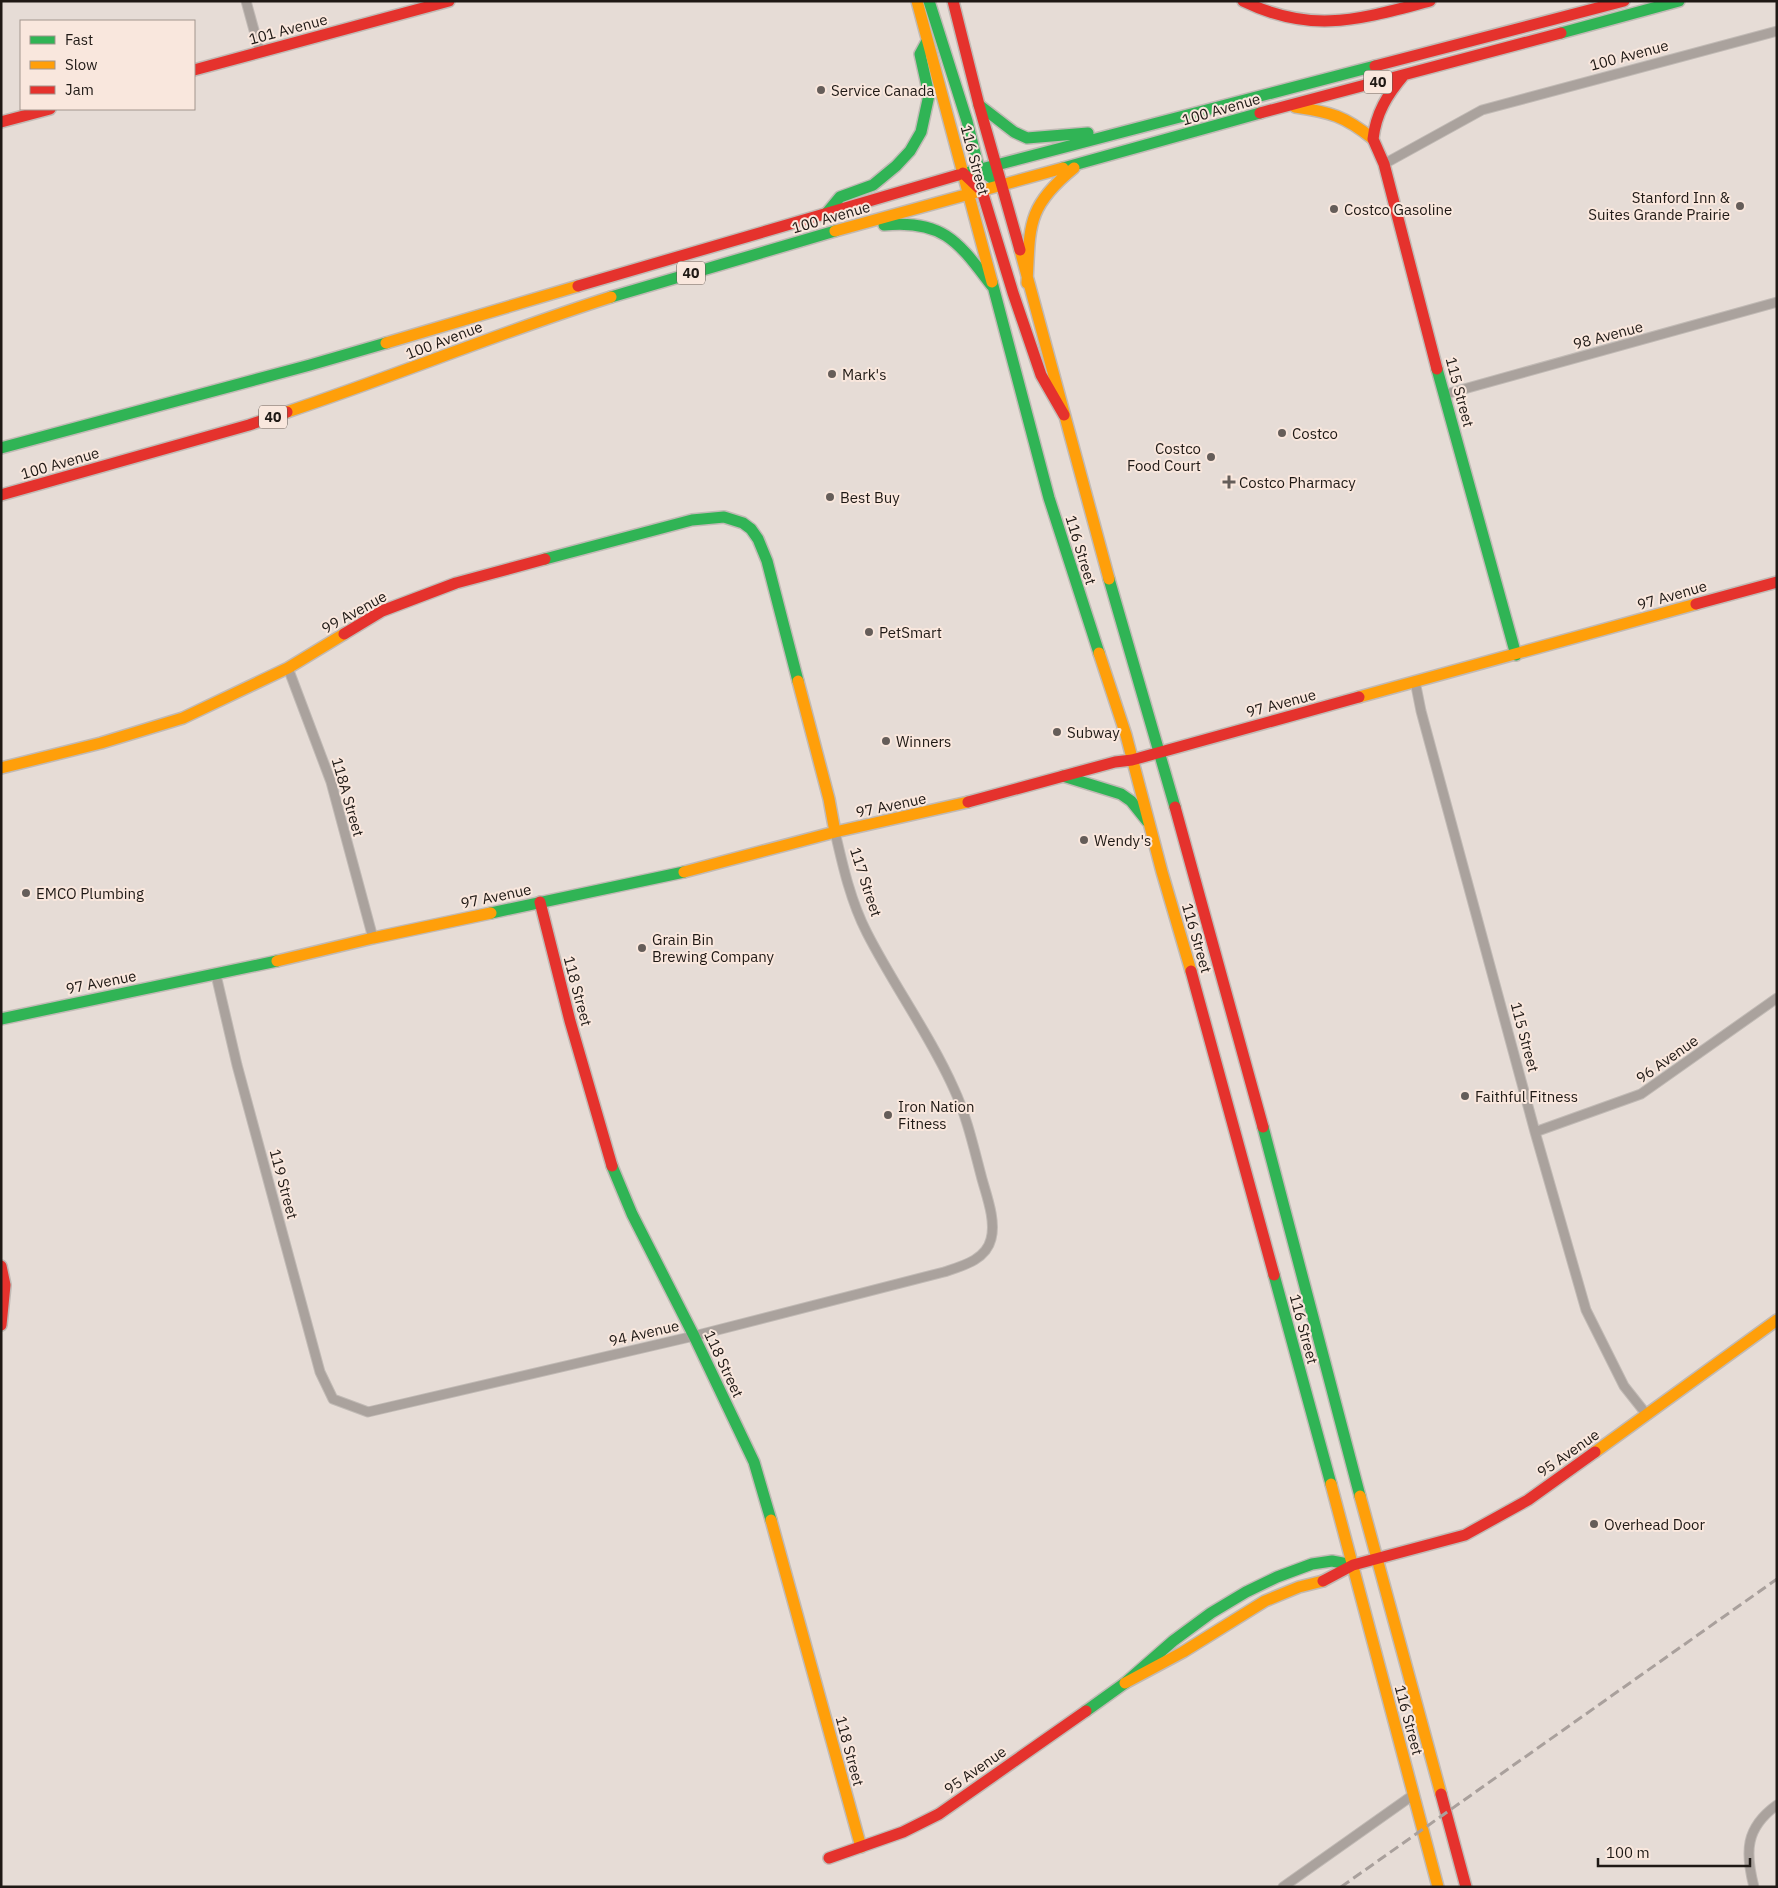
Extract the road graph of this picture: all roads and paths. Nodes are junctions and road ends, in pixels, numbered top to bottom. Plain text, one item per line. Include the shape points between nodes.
1 (246, 1) edge
2 (449, 1) edge
3 (917, 1) edge
4 (930, 1) edge
5 (953, 1) edge
6 (1243, 1) edge
7 (1430, 1) edge
8 (1624, 1) edge
9 (1679, 1) edge
10 (1609, 3) edge
11 (1777, 30) edge
12 (927, 41) junction
13 (260, 52) junction
14 (195, 70) edge
15 (1404, 75) junction
16 (979, 105) junction
17 (1287, 106) junction
18 (46, 110) edge
19 (1, 122) edge
20 (1132, 129) junction
21 (1373, 139) junction
22 (997, 164) junction
23 (1384, 164) junction
24 (1077, 165) junction
25 (980, 169) junction
26 (963, 173) junction
27 (1003, 186) junction
28 (982, 191) junction
29 (969, 195) junction
30 (825, 215) junction
31 (846, 228) junction
32 (1028, 283) junction
33 (992, 286) junction
34 (1777, 302) edge
35 (1446, 394) junction
36 (1064, 415) junction
37 (3, 448) edge
38 (1, 496) edge
39 (733, 517) joint
40 (1777, 582) edge
41 (1516, 655) junction
42 (288, 668) junction
43 (1415, 681) junction
44 (1160, 752) junction
45 (1132, 760) junction
46 (1, 768) edge
47 (1063, 776) junction
48 (1150, 825) junction
49 (835, 832) junction
50 (540, 902) junction
51 (373, 938) junction
52 (216, 975) junction
53 (1777, 998) edge
54 (1, 1019) edge
55 (1535, 1132) junction
56 (987, 1249) joint
57 (1, 1266) edge
58 (1777, 1320) edge
59 (1, 1325) edge
60 (694, 1336) junction
61 (332, 1398) joint
62 (1647, 1415) junction
63 (1376, 1558) junction
64 (1353, 1565) junction
65 (1125, 1683) junction
66 (1413, 1795) junction
67 (1777, 1805) edge
68 (861, 1847) junction
69 (829, 1858) dead end
70 (1283, 1887) edge
71 (1438, 1887) edge
72 (1466, 1887) edge
73 (1754, 1887) edge

1 - 13 street
2 - 13 main road, 101 Avenue
3 - 12 main road, 116 Street
4 - 25 main road
5 - 16 main road, 116 Street
6 - 7 main road via 1284,17 1322,22 1359,19
8 - 10 main road, 100 Avenue / 40
9 - 15 main road, 100 Avenue / 40
10 - 20 main road, 100 Avenue / 40
11 - 23 street, 100 Avenue via 1482,110
12 - 26 main road, 116 Street
12 - 30 main road via 920,54 929,95 926,115 910,151 873,185 840,197
13 - 14 main road, 101 Avenue
15 - 17 main road, 100 Avenue / 40
15 - 21 main road via 1381,105
16 - 20 main road via 1027,138
16 - 22 main road, 116 Street
17 - 21 main road via 1340,116 1353,122
17 - 24 main road, 100 Avenue / 40
18 - 19 main road
20 - 22 main road, 100 Avenue / 40
21 - 23 main road, 115 Street
22 - 25 main road, 100 Avenue / 40
22 - 27 main road, 116 Street
23 - 35 main road, 115 Street
24 - 27 main road, 100 Avenue / 40
24 - 32 main road via 1041,200 1031,231
25 - 26 main road, 100 Avenue / 40
25 - 27 main road
26 - 28 main road
26 - 29 main road, 116 Street
26 - 30 main road, 100 Avenue / 40
27 - 28 main road, 100 Avenue / 40
27 - 32 main road, 116 Street
28 - 29 main road, 100 Avenue / 40
28 - 36 main road via 1041,375
29 - 31 main road, 100 Avenue / 40
29 - 33 main road, 116 Street
30 - 37 main road, 100 Avenue / 40 via 319,362
31 - 33 main road via 862,230 898,223 925,226 960,245
31 - 38 main road, 100 Avenue / 40 via 538,320 249,425
32 - 36 main road, 116 Street
33 - 45 main road, 116 Street via 1049,498
34 - 35 street, 98 Avenue
35 - 41 main road, 115 Street
36 - 44 main road, 116 Street
39 - 42 main road, 99 Avenue via 710,516 682,522 456,583 382,611
39 - 49 main road, 117 Street via 751,528 767,561
40 - 41 main road, 97 Avenue
41 - 43 main road, 97 Avenue
42 - 46 main road, 99 Avenue via 183,718
42 - 51 street, 118A Street via 331,782
43 - 44 main road, 97 Avenue
43 - 55 street, 115 Street
44 - 45 main road, 97 Avenue
44 - 63 main road, 116 Street
45 - 47 main road, 97 Avenue
45 - 48 main road, 116 Street
47 - 48 main road via 1121,794 1131,801
47 - 49 main road, 97 Avenue via 949,807
48 - 64 main road, 116 Street
49 - 50 main road, 97 Avenue via 693,870
49 - 56 street, 117 Street via 849,890 866,932 955,1091 989,1204 993,1228
50 - 51 main road, 97 Avenue
50 - 60 main road, 118 Street via 610,1162 632,1214
51 - 52 main road, 97 Avenue
52 - 54 main road, 97 Avenue
52 - 61 street, 119 Street via 320,1372
53 - 55 street, 96 Avenue via 1641,1094
55 - 62 street, 115 Street via 1586,1310 1624,1386
56 - 60 street, 94 Avenue via 970,1263 944,1272
57 - 59 main road via 5,1285
58 - 62 main road, 95 Avenue
60 - 61 street, 94 Avenue via 368,1412
60 - 68 main road, 118 Street via 754,1462
62 - 63 main road, 95 Avenue via 1528,1500 1465,1535
63 - 64 main road, 95 Avenue
63 - 72 main road, 116 Street
64 - 65 main road, 95 Avenue via 1322,1581 1265,1601
64 - 65 main road, 95 Avenue via 1332,1561 1312,1564 1246,1592 1173,1641
64 - 66 main road, 116 Street
65 - 68 main road, 95 Avenue via 939,1814 904,1832
66 - 70 street
66 - 71 main road, 116 Street
67 - 73 street via 1764,1815 1750,1838 1749,1864
68 - 69 main road, 95 Avenue

